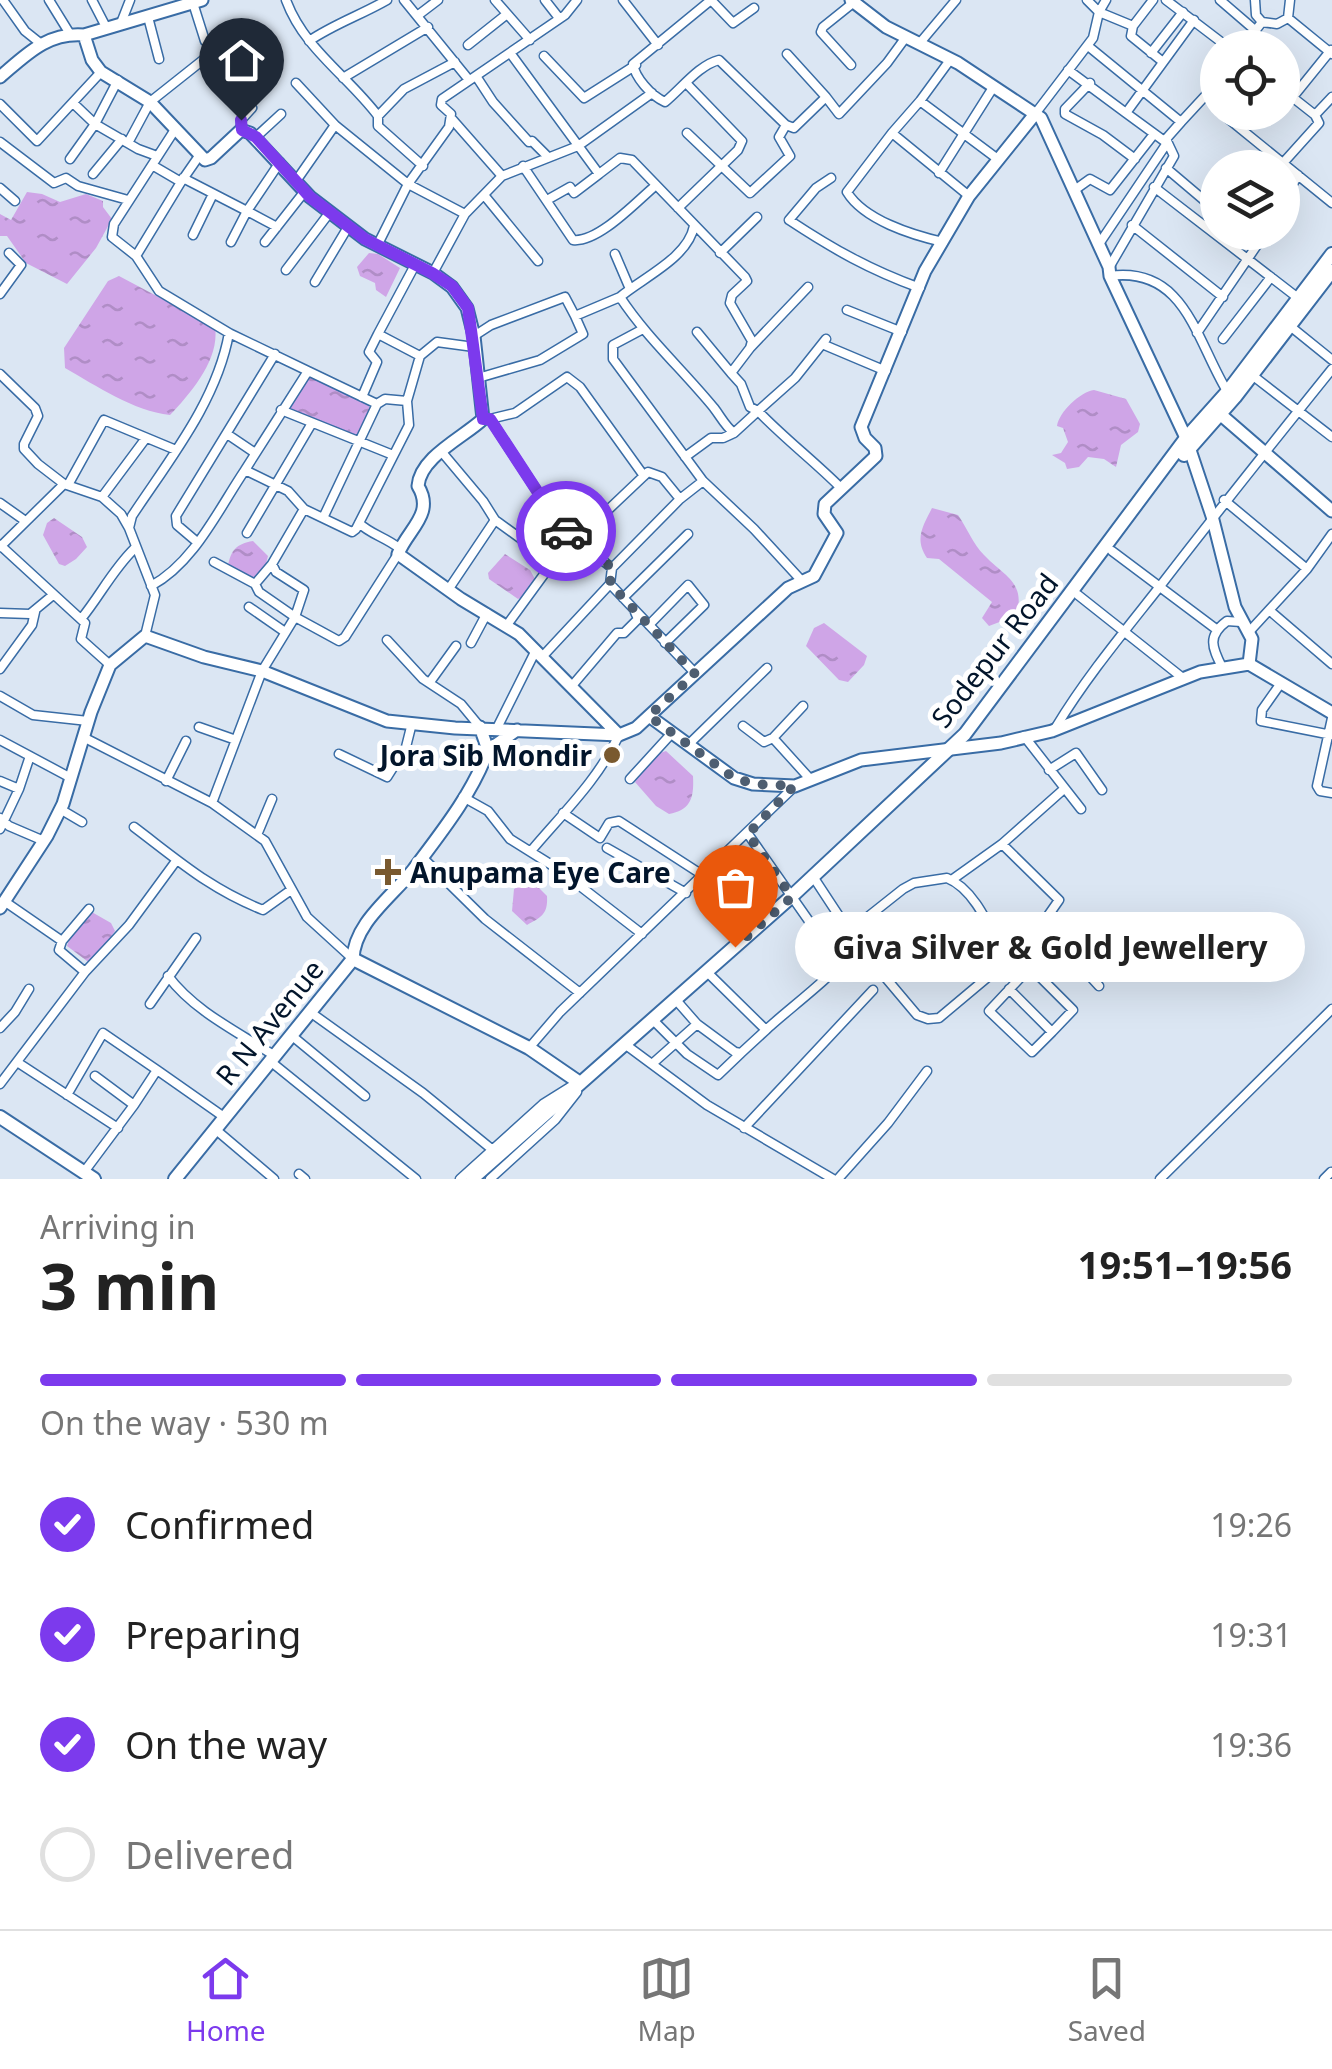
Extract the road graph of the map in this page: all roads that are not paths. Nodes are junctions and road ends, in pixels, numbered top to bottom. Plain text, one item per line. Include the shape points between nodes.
1 (4, 0) edge
2 (49, 0) edge
3 (92, 0) edge
4 (130, 0) edge
5 (286, 0) edge
6 (387, 0) edge
7 (404, 0) edge
8 (438, 0) edge
9 (495, 0) edge
10 (545, 0) edge
11 (577, 0) edge
12 (623, 0) edge
13 (711, 0) edge
14 (956, 0) edge
15 (1087, 0) edge
16 (1106, 0) edge
17 (1152, 0) edge
18 (1166, 0) edge
19 (1220, 0) edge
20 (1254, 0) edge
21 (1290, 0) edge
22 (852, 1) edge
23 (197, 2) edge
24 (754, 8) dead end
25 (1099, 12) junction
26 (1183, 12) junction
27 (507, 14) junction
28 (148, 16) junction
29 (417, 16) junction
30 (559, 18) junction
31 (1288, 18) junction
32 (1194, 20) junction
33 (1262, 22) junction
34 (121, 23) junction
35 (1133, 26) junction
36 (106, 27) junction
37 (428, 27) junction
38 (1206, 30) edge
39 (1255, 30) edge
40 (1257, 30) edge
41 (70, 34) junction
42 (84, 36) junction
43 (906, 37) junction
44 (530, 40) junction
45 (205, 41) dead end
46 (309, 41) junction
47 (40, 43) junction
48 (919, 44) junction
49 (468, 45) dead end
50 (658, 45) junction
51 (1088, 46) junction
52 (1331, 51) edge
53 (1151, 52) junction
54 (510, 54) junction
55 (787, 54) dead end
56 (544, 56) dead end
57 (159, 58) dead end
58 (950, 60) junction
59 (454, 62) junction
60 (1163, 62) junction
61 (636, 64) junction
62 (851, 65) dead end
63 (1068, 70) junction
64 (101, 72) junction
65 (0, 77) edge
66 (343, 78) junction
67 (473, 78) junction
68 (118, 80) junction
69 (296, 83) dead end
70 (1090, 83) junction
71 (687, 84) junction
72 (994, 86) junction
73 (1300, 89) edge
74 (1143, 90) junction
75 (652, 93) junction
76 (826, 96) junction
77 (1332, 97) edge
78 (150, 102) junction
79 (920, 102) junction
80 (1200, 102) edge
81 (73, 103) junction
82 (1300, 103) edge
83 (0, 104) edge
84 (1126, 113) junction
85 (282, 114) dead end
86 (1035, 114) junction
87 (1315, 115) junction
88 (378, 116) junction
89 (450, 118) junction
90 (1180, 122) junction
91 (96, 124) junction
92 (335, 125) junction
93 (786, 125) junction
94 (176, 127) junction
95 (242, 130) junction
96 (1242, 130) edge
97 (892, 132) junction
98 (687, 133) dead end
99 (965, 134) junction
100 (1154, 134) junction
101 (256, 137) junction
102 (125, 141) junction
103 (0, 142) edge
104 (1166, 143) junction
105 (578, 146) junction
106 (1268, 150) edge
107 (1293, 150) edge
108 (157, 156) junction
109 (199, 156) junction
110 (548, 157) junction
111 (70, 159) dead end
112 (1135, 159) junction
113 (999, 160) junction
114 (280, 162) junction
115 (152, 166) junction
116 (423, 166) junction
117 (523, 166) junction
118 (721, 167) junction
119 (1166, 168) junction
120 (939, 173) junction
121 (93, 174) dead end
122 (599, 174) junction
123 (502, 176) junction
124 (1300, 177) edge
125 (831, 178) dead end
126 (182, 180) junction
127 (408, 184) junction
128 (300, 186) junction
129 (655, 186) junction
130 (1154, 187) junction
131 (0, 188) edge
132 (1076, 189) junction
133 (214, 194) junction
134 (484, 195) junction
135 (969, 196) junction
136 (1200, 199) edge
137 (128, 200) junction
138 (547, 200) junction
139 (15, 201) dead end
140 (1332, 203) edge
141 (678, 208) junction
142 (247, 211) junction
143 (330, 212) junction
144 (465, 214) junction
145 (757, 217) dead end
146 (1200, 222) edge
147 (1132, 225) junction
148 (348, 226) junction
149 (694, 226) junction
150 (277, 227) junction
151 (193, 235) dead end
152 (231, 242) dead end
153 (266, 242) dead end
154 (943, 242) junction
155 (1099, 244) junction
156 (377, 246) junction
157 (1237, 250) edge
158 (1256, 250) edge
159 (9, 253) dead end
160 (720, 253) junction
161 (615, 254) dead end
162 (1332, 254) edge
163 (136, 256) junction
164 (1250, 260) junction
165 (538, 262) dead end
166 (415, 265) junction
167 (286, 270) dead end
168 (1109, 272) junction
169 (432, 273) junction
170 (1331, 276) edge
171 (1270, 277) junction
172 (315, 282) dead end
173 (808, 287) dead end
174 (920, 288) junction
175 (630, 289) junction
176 (0, 294) edge
177 (620, 297) junction
178 (1223, 297) junction
179 (1298, 298) junction
180 (847, 310) dead end
181 (575, 316) junction
182 (1290, 326) junction
183 (643, 329) junction
184 (697, 332) dead end
185 (902, 332) junction
186 (230, 333) junction
187 (1197, 333) junction
188 (378, 334) junction
189 (1223, 340) dead end
190 (474, 341) junction
191 (750, 348) junction
192 (275, 354) junction
193 (420, 356) junction
194 (1332, 360) edge
195 (1332, 369) edge
196 (886, 370) junction
197 (308, 371) junction
198 (731, 372) junction
199 (0, 374) edge
200 (1252, 375) junction
201 (478, 378) junction
202 (1228, 391) junction
203 (362, 397) junction
204 (407, 401) junction
205 (377, 404) junction
206 (1300, 409) junction
207 (282, 410) junction
208 (758, 411) junction
209 (1220, 414) junction
210 (487, 419) junction
211 (312, 423) junction
212 (734, 433) junction
213 (227, 434) junction
214 (1332, 437) edge
215 (146, 438) junction
216 (359, 442) junction
217 (1188, 442) junction
218 (176, 450) junction
219 (441, 451) junction
220 (255, 453) junction
221 (1263, 454) junction
222 (393, 455) junction
223 (685, 457) junction
224 (244, 470) junction
225 (644, 476) junction
226 (703, 481) junction
227 (275, 484) junction
228 (66, 485) junction
229 (841, 488) junction
230 (102, 498) junction
231 (680, 499) junction
232 (1224, 500) junction
233 (0, 503) edge
234 (304, 509) junction
235 (1332, 511) edge
236 (1212, 516) junction
237 (323, 518) junction
238 (24, 520) junction
239 (494, 520) junction
240 (359, 523) junction
241 (129, 528) junction
242 (247, 534) dead end
243 (688, 534) dead end
244 (1332, 534) edge
245 (575, 538) junction
246 (196, 542) junction
247 (0, 545) edge
248 (136, 548) junction
249 (398, 551) junction
250 (1112, 551) junction
251 (214, 562) dead end
252 (554, 562) junction
253 (272, 564) junction
254 (612, 568) junction
255 (1306, 568) junction
256 (801, 580) junction
257 (255, 584) junction
258 (610, 584) junction
259 (151, 586) junction
260 (1160, 586) junction
261 (448, 590) junction
262 (54, 595) junction
263 (1078, 595) junction
264 (623, 598) junction
265 (249, 608) dead end
266 (1269, 610) junction
267 (35, 612) junction
268 (635, 612) junction
269 (0, 613) edge
270 (487, 613) junction
271 (295, 617) junction
272 (80, 619) junction
273 (507, 625) junction
274 (649, 625) junction
275 (1245, 628) junction
276 (1216, 629) junction
277 (1124, 630) junction
278 (285, 632) junction
279 (145, 636) junction
280 (387, 640) dead end
281 (471, 643) dead end
282 (665, 643) junction
283 (456, 646) dead end
284 (539, 654) junction
285 (1249, 664) junction
286 (1332, 664) edge
287 (110, 665) junction
288 (0, 668) edge
289 (767, 668) dead end
290 (1222, 668) junction
291 (262, 670) junction
292 (1013, 671) junction
293 (695, 674) junction
294 (1184, 679) junction
295 (430, 682) junction
296 (1281, 683) junction
297 (570, 688) junction
298 (0, 697) edge
299 (803, 706) dead end
300 (649, 716) junction
301 (1332, 716) edge
302 (88, 722) junction
303 (412, 723) junction
304 (743, 726) dead end
305 (199, 727) dead end
306 (480, 727) junction
307 (1056, 727) junction
308 (497, 728) junction
309 (518, 729) junction
310 (672, 733) junction
311 (1329, 734) edge
312 (619, 735) junction
313 (1024, 736) junction
314 (84, 738) junction
315 (773, 738) junction
316 (0, 740) edge
317 (186, 740) dead end
318 (236, 740) junction
319 (688, 745) junction
320 (949, 749) junction
321 (488, 750) junction
322 (340, 754) dead end
323 (30, 756) junction
324 (1049, 770) junction
325 (71, 778) junction
326 (630, 779) dead end
327 (811, 780) junction
328 (0, 781) edge
329 (166, 781) junction
330 (794, 786) junction
331 (19, 789) junction
332 (1064, 789) junction
333 (1102, 790) dead end
334 (1332, 793) edge
335 (462, 797) junction
336 (272, 799) dead end
337 (212, 804) junction
338 (1081, 808) dead end
339 (60, 809) junction
340 (563, 813) junction
341 (2, 822) edge
342 (82, 822) dead end
343 (134, 827) dead end
344 (748, 834) junction
345 (257, 836) junction
346 (44, 841) junction
347 (1002, 844) junction
348 (606, 848) dead end
349 (531, 851) junction
350 (422, 858) junction
351 (176, 862) junction
352 (812, 875) junction
353 (704, 876) junction
354 (952, 879) junction
355 (291, 890) junction
356 (686, 894) junction
357 (792, 897) junction
358 (2, 904) edge
359 (89, 909) dead end
360 (1042, 924) junction
361 (850, 931) junction
362 (642, 934) junction
363 (196, 938) dead end
364 (62, 941) junction
365 (1000, 949) junction
366 (353, 959) junction
367 (1007, 961) junction
368 (84, 972) junction
369 (707, 972) junction
370 (168, 976) junction
371 (1021, 977) junction
372 (1099, 986) dead end
373 (29, 989) dead end
374 (1009, 989) junction
375 (873, 990) dead end
376 (580, 993) junction
377 (676, 1000) junction
378 (150, 1004) dead end
379 (1332, 1009) edge
380 (310, 1012) junction
381 (654, 1020) junction
382 (697, 1024) junction
383 (0, 1028) edge
384 (766, 1030) junction
385 (1052, 1032) junction
386 (291, 1036) junction
387 (675, 1042) junction
388 (626, 1045) junction
389 (530, 1048) junction
390 (742, 1053) junction
391 (272, 1058) junction
392 (17, 1062) junction
393 (652, 1064) junction
394 (157, 1070) junction
395 (927, 1070) dead end
396 (96, 1076) dead end
397 (580, 1082) junction
398 (0, 1084) edge
399 (67, 1094) junction
400 (364, 1096) dead end
401 (134, 1105) junction
402 (224, 1116) junction
403 (0, 1117) edge
404 (118, 1128) junction
405 (744, 1128) junction
406 (214, 1129) junction
407 (494, 1150) junction
408 (1331, 1172) edge
409 (89, 1176) edge
410 (175, 1179) edge
411 (274, 1179) edge
412 (416, 1179) edge
413 (460, 1179) edge
414 (472, 1179) edge
415 (490, 1179) edge
416 (835, 1179) edge
417 (1160, 1179) edge
418 (1324, 1179) edge

1 - 47 street
2 - 41 street
3 - 36 street
4 - 34 street
5 - 46 street
6 - 46 street
7 - 29 street
8 - 29 street
9 - 27 street
10 - 30 street
11 - 30 street
12 - 50 street
13 - 24 street via 733,23
13 - 50 street
14 - 48 street
15 - 25 street
16 - 25 street
17 - 35 street
18 - 26 street
19 - 39 street
20 - 33 street
21 - 31 street
22 - 43 street
22 - 62 street via 821,30
23 - 28 street
23 - 45 street
25 - 35 street
25 - 51 street
26 - 32 street
26 - 53 street
27 - 44 street
27 - 49 street
28 - 34 street
28 - 57 street
29 - 37 street
30 - 44 street
31 - 33 street
31 - 52 street
32 - 38 street
32 - 60 street
33 - 40 street
34 - 36 street
35 - 53 street via 1131,36
36 - 42 street
37 - 59 street
37 - 66 street
41 - 42 street
41 - 47 street
42 - 64 street
43 - 48 street
43 - 76 street via 839,114
44 - 54 street
46 - 66 street
47 - 65 street
48 - 58 street
50 - 61 street
51 - 63 street
51 - 74 street
52 - 73 street
53 - 60 street
54 - 67 street
54 - 105 street
55 - 76 street
56 - 61 street via 584,98
58 - 72 street
58 - 79 street
59 - 67 street
59 - 88 street via 404,89
60 - 74 street
61 - 75 street via 634,71
63 - 70 street
63 - 86 street
64 - 68 street
64 - 81 street
66 - 88 street
67 - 89 street via 442,99
67 - 110 street
68 - 78 street
68 - 91 street
69 - 92 street
70 - 84 street
70 - 112 street via 1064,114
71 - 75 street via 665,102
71 - 93 street via 720,60
71 - 118 street via 742,141
72 - 86 street
72 - 99 street
74 - 84 street
74 - 90 street
75 - 105 street
76 - 93 street via 797,127
77 - 87 street
78 - 94 street
78 - 95 street via 210,57 252,108 241,120
78 - 102 street
79 - 97 street
79 - 99 street
80 - 90 street
81 - 83 street via 36,141
81 - 91 street
82 - 87 street
84 - 100 street
85 - 101 street
86 - 113 street
86 - 132 street
87 - 107 street via 1319,123
88 - 116 street via 378,126
89 - 116 street
89 - 123 street
90 - 104 street
91 - 102 street
91 - 111 street
92 - 127 street
92 - 128 street
93 - 118 street via 779,138 790,156 754,191 746,192
94 - 108 street
94 - 109 street
95 - 101 street
95 - 109 street via 211,158
96 - 106 street
97 - 120 street
97 - 154 street via 848,196 870,214
98 - 118 street
99 - 113 street
99 - 120 street
100 - 104 street
100 - 112 street
101 - 114 street
102 - 108 street
102 - 121 street
103 - 137 street via 54,183 66,178
104 - 119 street via 1175,154
104 - 155 street
105 - 110 street
105 - 122 street
108 - 115 street
109 - 126 street
110 - 117 street
112 - 132 street via 1110,190 1090,179
113 - 135 street
114 - 128 street
114 - 142 street
115 - 126 street
115 - 137 street
116 - 127 street
117 - 123 street
117 - 138 street
118 - 141 street
119 - 130 street
119 - 136 street
120 - 135 street
122 - 129 street via 624,156
122 - 138 street
123 - 134 street
124 - 140 street
125 - 174 street via 790,220 873,271
126 - 133 street
126 - 163 street
127 - 144 street
127 - 156 street
128 - 143 street
128 - 150 street
129 - 138 street via 582,241 573,240
129 - 141 street
130 - 146 street
130 - 147 street
131 - 139 street
132 - 155 street
133 - 142 street
133 - 151 street
134 - 144 street
134 - 165 street
135 - 154 street
137 - 163 street via 111,232
141 - 149 street
142 - 150 street
142 - 152 street
143 - 148 street
143 - 167 street
144 - 169 street
145 - 160 street
147 - 168 street
147 - 178 street
148 - 156 street
148 - 172 street
149 - 160 street
149 - 175 street via 687,243 652,278
150 - 153 street
154 - 174 street
155 - 168 street
156 - 166 street
157 - 164 street
158 - 164 street
159 - 176 street via 21,265
160 - 191 street via 747,281 730,303
161 - 175 street
162 - 179 main road, Sodepur Road
163 - 186 street via 159,291
164 - 171 street
164 - 178 street
166 - 169 street
166 - 188 street
168 - 187 street via 1132,273 1165,288
168 - 217 street
169 - 190 street via 468,308
170 - 182 main road
171 - 179 street
171 - 189 street
173 - 191 street
174 - 185 street
175 - 177 street
177 - 181 street
177 - 183 street
178 - 187 street
179 - 202 main road, Sodepur Road
180 - 185 street
181 - 190 street via 566,297 490,325
181 - 201 street via 583,334 540,360
182 - 194 street
182 - 200 main road
183 - 212 street
183 - 223 street via 613,345 613,359
184 - 198 street
185 - 196 street
186 - 192 street
186 - 218 street
187 - 202 street
188 - 193 street
188 - 203 street via 368,352 376,362
190 - 193 street via 437,342
190 - 201 street
191 - 198 street
192 - 197 street
192 - 213 street
193 - 204 street
195 - 206 street
196 - 208 street via 824,341
196 - 229 street via 861,428 876,456
197 - 203 street
197 - 207 street
198 - 208 street
199 - 228 street via 38,416 24,449
200 - 206 street
200 - 209 main road
201 - 210 street
202 - 217 main road, Sodepur Road
203 - 205 street
204 - 205 street
204 - 222 street via 409,425
205 - 216 street
206 - 214 street
206 - 221 street
207 - 211 street
207 - 220 street
208 - 212 street
208 - 229 street
209 - 217 main road
209 - 221 street
210 - 219 street
210 - 225 street via 515,414 567,377
210 - 245 street via 539,494 537,508
211 - 216 street
211 - 227 street
212 - 223 street via 711,438
213 - 220 street
213 - 246 street via 176,516
215 - 218 street
215 - 228 street via 104,420
215 - 230 street
216 - 222 street
216 - 237 street
217 - 236 street
217 - 250 main road
217 - 292 main road, Sodepur Road
218 - 241 street
219 - 239 street
219 - 249 street via 418,479 425,510
220 - 224 street
221 - 232 street
221 - 235 street
222 - 240 street
223 - 226 street
224 - 227 street
224 - 246 street
225 - 231 street via 656,472
225 - 245 street
226 - 231 street
226 - 256 street
227 - 234 street
227 - 242 street
228 - 230 street
228 - 238 street
229 - 256 street via 823,510 836,535 814,576
230 - 241 street
231 - 254 street
232 - 236 street
232 - 255 street
233 - 238 street
234 - 237 street
234 - 253 street
236 - 260 street
236 - 275 street
237 - 240 street via 352,532
238 - 247 street
239 - 252 street
239 - 261 street
240 - 249 street
241 - 248 street
243 - 264 street
244 - 255 street
245 - 252 street
245 - 254 street
246 - 259 street via 172,576
247 - 262 street
248 - 259 street
248 - 272 street
249 - 261 street
249 - 271 street via 339,641
250 - 260 street
250 - 263 main road
251 - 257 street
252 - 273 street
253 - 257 street
253 - 271 street via 304,590
254 - 258 street
255 - 266 street
256 - 293 street
257 - 271 street
258 - 264 street
258 - 284 street
259 - 279 street via 155,595
260 - 276 street
260 - 277 street
261 - 270 street
262 - 267 street
262 - 272 street
263 - 277 street
263 - 292 main road via 1020,671
264 - 268 street
265 - 278 street
266 - 275 street
266 - 286 street
267 - 269 street
267 - 288 street
268 - 274 street
268 - 297 street via 638,619
270 - 273 street
270 - 281 street
271 - 278 street
272 - 287 street via 84,643
273 - 284 street
274 - 282 street
274 - 282 street via 688,585 704,605
275 - 276 street via 1227,621
275 - 285 street via 1252,638
276 - 290 street via 1211,646
277 - 294 street
277 - 307 street
278 - 291 street
279 - 287 street
279 - 291 street
280 - 295 street
282 - 293 street
283 - 295 street
284 - 297 street
284 - 308 street
285 - 290 street
285 - 296 street
287 - 302 street
289 - 319 street
290 - 294 street
291 - 303 street via 361,712
291 - 318 street
292 - 320 main road, Sodepur Road
293 - 300 street
294 - 307 street
295 - 306 street
296 - 301 street
296 - 311 street via 1261,722
297 - 312 street
298 - 302 street via 33,715
299 - 315 street
300 - 310 street
300 - 312 street
301 - 311 street
302 - 314 street
303 - 306 street
303 - 322 street via 387,777
304 - 315 street via 764,742
305 - 318 street
306 - 308 street
306 - 321 street
307 - 313 street
308 - 309 street
309 - 312 street
309 - 321 street
310 - 319 street
310 - 326 street
311 - 334 street via 1316,786
312 - 340 street via 606,762
313 - 320 street
313 - 324 street
314 - 325 street
314 - 329 street
315 - 327 street
316 - 323 street
317 - 329 street
318 - 337 street
319 - 330 street via 734,778
320 - 327 street via 861,760
320 - 352 main road, Sodepur Road
321 - 335 street
323 - 325 street
323 - 331 street
324 - 332 street
324 - 333 street via 1076,753
325 - 339 street
327 - 330 street
328 - 331 street
329 - 337 street
330 - 344 street
331 - 341 street
332 - 338 street
332 - 347 street
335 - 349 street
335 - 350 street
336 - 345 street
337 - 345 street
339 - 342 street
339 - 346 street
340 - 349 street
340 - 353 street via 600,838 609,823 619,821
341 - 346 street
343 - 351 street
344 - 353 street
344 - 357 street
345 - 355 street via 280,862
346 - 358 street
347 - 354 street
347 - 360 street via 1059,900
348 - 356 street
349 - 362 street
350 - 366 street via 354,942
350 - 376 street via 485,919
351 - 355 street via 262,910
351 - 368 street
352 - 357 main road, Sodepur Road
352 - 361 street
353 - 356 street
354 - 361 street via 914,883
354 - 365 street
355 - 366 street via 307,917
356 - 362 street
357 - 369 main road, Sodepur Road
357 - 384 street via 838,969
358 - 364 street
359 - 364 street
360 - 365 street
360 - 372 street
361 - 367 street via 898,995 928,1019 939,1018
362 - 376 street
363 - 370 street
364 - 368 street via 59,950
365 - 367 street
366 - 380 main road, R N Avenue
366 - 389 main road, R N Avenue
367 - 371 street
368 - 392 street
369 - 377 main road, Sodepur Road
369 - 384 street
370 - 378 street
370 - 391 street via 180,993
371 - 374 street
371 - 385 street via 1032,968 1073,1010
373 - 383 street
374 - 385 street
374 - 385 street via 989,1011 1032,1052
375 - 405 street
376 - 389 street
377 - 381 main road, Sodepur Road
377 - 382 street
379 - 417 street
380 - 386 main road, R N Avenue
380 - 407 street
381 - 387 street
381 - 388 main road, Sodepur Road
382 - 387 street
382 - 390 street
384 - 390 street
386 - 391 main road, R N Avenue
386 - 400 street
387 - 390 street via 718,1075
387 - 393 street
388 - 393 street
388 - 397 main road, Sodepur Road
389 - 397 main road, R N Avenue
391 - 402 main road, R N Avenue
391 - 412 street
392 - 398 street
392 - 399 street
393 - 405 street
394 - 399 street via 103,1032
394 - 401 street
394 - 402 street
395 - 416 street
396 - 401 street
397 - 407 street via 543,1104
397 - 414 main road, Sodepur Road
397 - 415 street via 567,1107
399 - 404 street
401 - 404 street
402 - 406 main road, R N Avenue
403 - 409 main road
404 - 409 street
405 - 416 street
406 - 410 main road, R N Avenue
406 - 411 street
407 - 413 street
408 - 418 street

